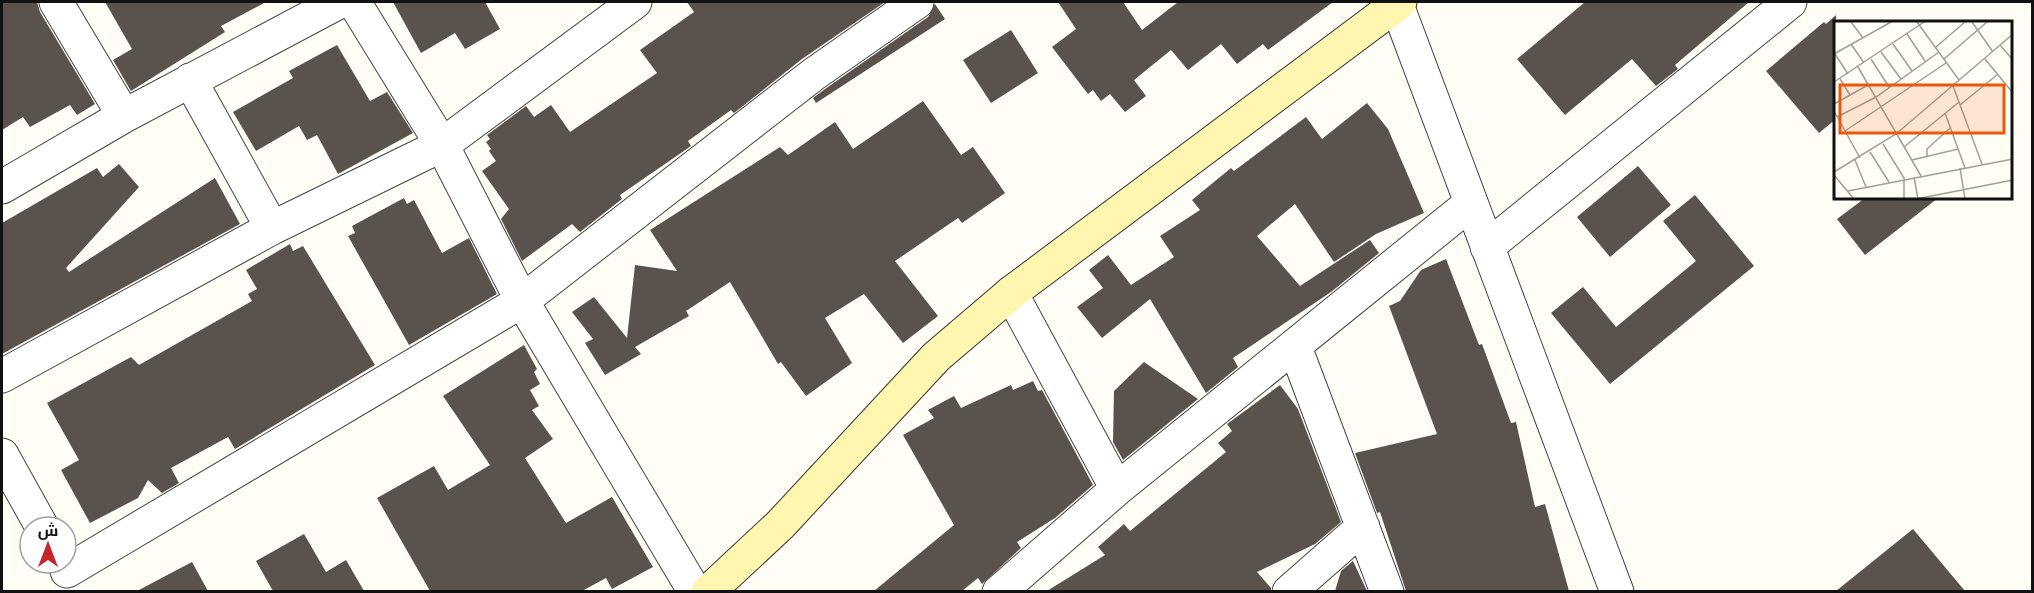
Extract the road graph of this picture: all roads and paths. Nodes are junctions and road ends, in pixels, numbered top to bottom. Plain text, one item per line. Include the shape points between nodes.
1 (56, 2) edge
2 (339, 2) edge
3 (354, 2) edge
4 (917, 2) edge
5 (1790, 2) edge
6 (1399, 3) edge
7 (617, 7) edge
8 (190, 80) junction
9 (124, 116) junction
10 (442, 145) junction
11 (2, 188) edge
12 (1471, 203) junction
13 (272, 228) junction
14 (1487, 247) junction
15 (1011, 293) junction
16 (522, 301) junction
17 (1295, 346) junction
18 (2, 376) edge
19 (2, 455) edge
20 (1117, 489) junction
21 (35, 515) edge
22 (1363, 527) junction
23 (78, 570) edge
24 (695, 591) edge
25 (708, 591) edge
26 (999, 591) edge
27 (1289, 591) edge
28 (1386, 591) edge
29 (1617, 591) edge

1 - 9 street
2 - 8 street
3 - 10 street
4 - 16 street via 814,74
5 - 14 street
6 - 12 street
6 - 15 street
7 - 10 street
8 - 9 street
8 - 13 street
9 - 11 street
10 - 13 street
10 - 16 street
12 - 14 street
12 - 17 street
13 - 18 street
14 - 29 street
15 - 20 street
15 - 25 street via 936,357 780,525
16 - 23 street
16 - 24 street
17 - 20 street
17 - 22 street
19 - 21 street
20 - 26 street
22 - 27 street
22 - 28 street

